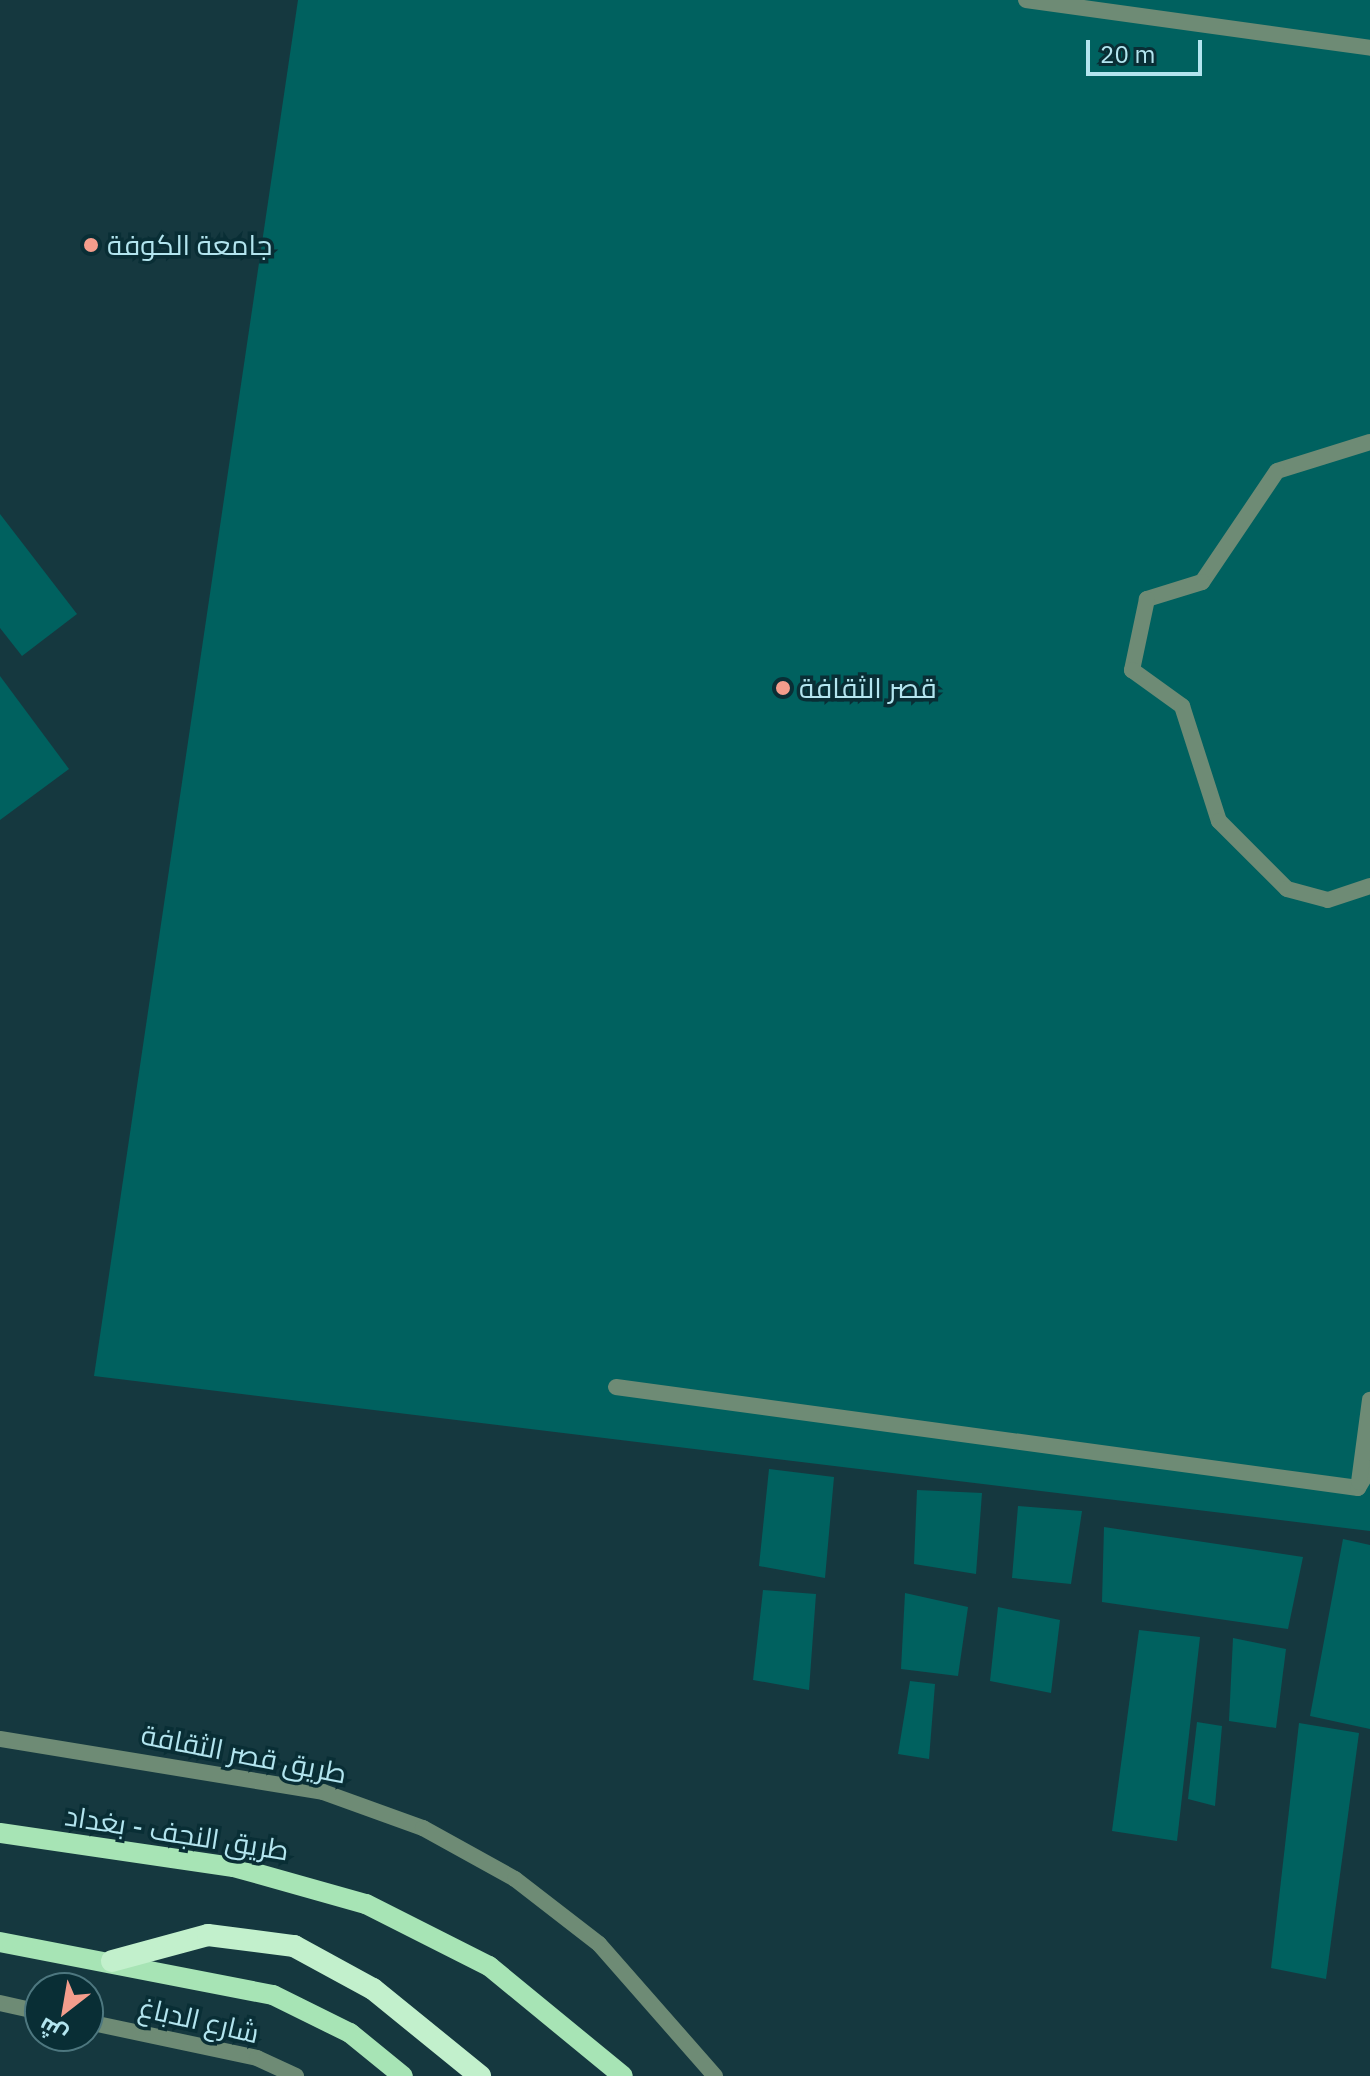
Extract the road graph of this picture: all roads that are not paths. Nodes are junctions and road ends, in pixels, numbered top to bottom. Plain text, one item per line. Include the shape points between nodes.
1 (1026, 0) edge
2 (1370, 48) edge
3 (1370, 442) edge
4 (1370, 886) edge
5 (616, 1387) dead end
6 (1370, 1400) edge
7 (1370, 1468) edge
8 (1358, 1488) junction
9 (0, 1739) edge
10 (0, 1833) edge
11 (0, 1942) edge
12 (112, 1961) junction
13 (0, 2003) edge
14 (24, 2008) edge
15 (104, 2025) edge
16 (296, 2076) edge
17 (403, 2076) edge
18 (480, 2076) edge
19 (623, 2076) edge
20 (715, 2076) edge

1 - 2 street
3 - 4 street via 1277,471 1202,582 1147,599 1132,670 1182,706 1219,821 1287,889 1328,900
5 - 8 street
6 - 8 street
7 - 8 street
9 - 20 street, طريق قصر الثقافة via 323,1792 423,1828 515,1879 599,1944
10 - 19 main road, طريق النجف - بغداد via 234,1867 366,1904 489,1966
11 - 12 main road
12 - 17 main road via 273,1995 350,2033
12 - 18 highway via 208,1935 294,1946 386,1998
13 - 14 street
15 - 16 street, شارع الدباغ via 257,2058

